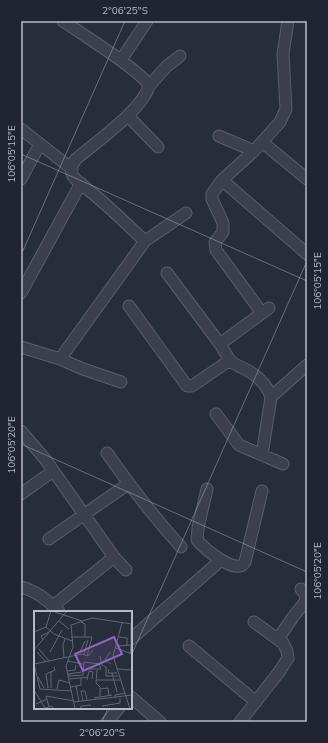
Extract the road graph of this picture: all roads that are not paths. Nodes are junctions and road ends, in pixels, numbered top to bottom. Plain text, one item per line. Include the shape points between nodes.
1 (63, 21) edge
2 (147, 21) edge
3 (288, 21) edge
4 (180, 56) dead end
5 (121, 60) junction
6 (149, 86) junction
7 (128, 116) junction
8 (21, 129) edge
9 (219, 136) dead end
10 (262, 142) junction
11 (40, 144) junction
12 (158, 147) dead end
13 (254, 151) junction
14 (72, 169) junction
15 (21, 179) edge
16 (307, 179) edge
17 (222, 180) junction
18 (81, 183) junction
19 (186, 213) dead end
20 (145, 241) junction
21 (307, 254) edge
22 (167, 273) dead end
23 (21, 293) edge
24 (129, 306) dead end
25 (220, 344) junction
26 (21, 347) edge
27 (60, 359) junction
28 (230, 360) junction
29 (307, 365) edge
30 (121, 382) dead end
31 (271, 397) junction
32 (216, 414) dead end
33 (21, 431) edge
34 (107, 452) dead end
35 (262, 455) junction
36 (283, 464) dead end
37 (53, 471) junction
38 (128, 484) junction
39 (207, 489) dead end
40 (262, 491) dead end
41 (21, 494) edge
42 (84, 515) junction
43 (49, 539) dead end
44 (181, 547) dead end
45 (114, 557) junction
46 (221, 560) junction
47 (126, 570) dead end
48 (21, 587) edge
49 (301, 588) dead end
50 (56, 609) edge
51 (254, 622) dead end
52 (132, 638) edge
53 (278, 639) junction
54 (189, 646) dead end
55 (132, 698) edge
56 (256, 702) junction
57 (118, 709) edge
58 (107, 722) edge
59 (160, 722) edge
60 (240, 722) edge

1 - 5 street
2 - 5 street
3 - 10 street via 283,54 286,109 280,122
4 - 6 street
5 - 6 street
6 - 7 street via 144,97
7 - 12 street
7 - 14 street via 76,159
8 - 11 street
9 - 13 street
10 - 13 street
10 - 16 street
11 - 14 street
11 - 15 street
13 - 17 street
14 - 18 street via 72,174
17 - 21 street
17 - 25 street via 212,194 223,222 216,250 265,310
18 - 20 street
18 - 23 street
19 - 20 street
20 - 27 street
22 - 25 street
24 - 28 street via 187,386 192,386
25 - 28 street
26 - 27 street
27 - 30 street
28 - 31 street via 266,386
29 - 31 street
31 - 35 street
32 - 35 street via 239,445
33 - 37 street
34 - 38 street
35 - 36 street
37 - 41 street
37 - 42 street
38 - 42 street
38 - 44 street
39 - 46 street via 197,540
40 - 46 street via 244,565 233,566
42 - 43 street
42 - 45 street
45 - 47 street
45 - 50 street
46 - 52 street
48 - 50 street via 32,590
49 - 53 street via 306,596 305,602
51 - 53 street
53 - 56 street via 286,647 288,658
54 - 56 street
55 - 59 street
56 - 60 street
57 - 58 street

